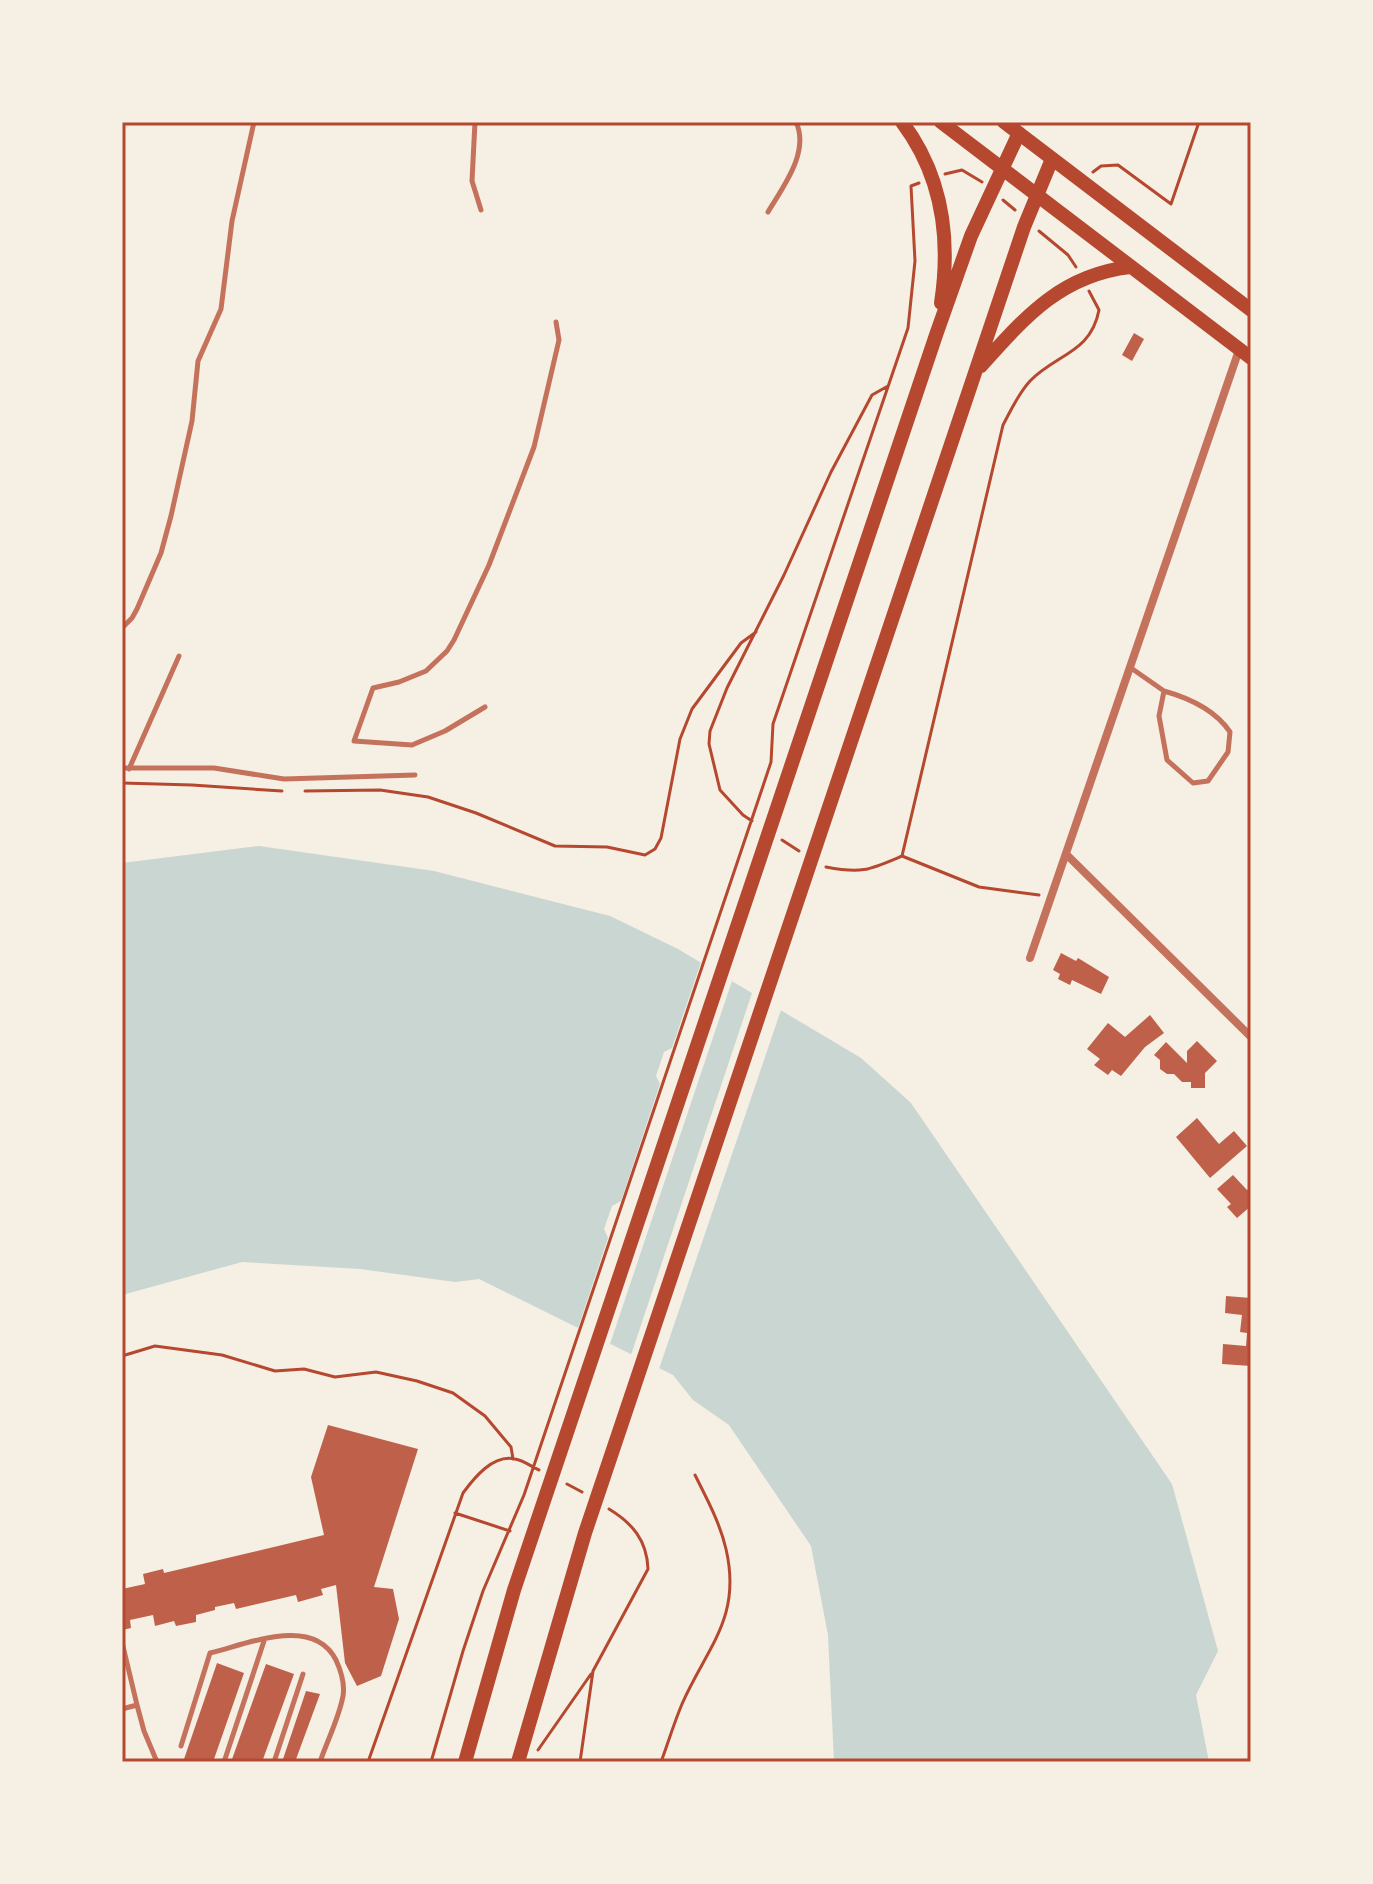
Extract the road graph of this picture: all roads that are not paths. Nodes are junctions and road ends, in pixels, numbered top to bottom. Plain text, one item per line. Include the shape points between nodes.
1 (254, 122) edge
2 (475, 122) edge
3 (796, 122) edge
4 (902, 122) edge
5 (941, 122) edge
6 (1004, 122) edge
7 (1022, 128) edge
8 (1052, 159) junction
9 (1002, 169) junction
10 (1037, 196) junction
11 (481, 210) dead end
12 (768, 212) dead end
13 (1130, 267) junction
14 (1251, 310) edge
15 (556, 322) dead end
16 (936, 335) junction
17 (1245, 354) edge
18 (976, 372) junction
19 (122, 628) edge
20 (179, 656) dead end
21 (1130, 668) junction
22 (1164, 691) junction
23 (485, 707) dead end
24 (126, 768) edge
25 (415, 775) dead end
26 (1066, 854) junction
27 (1030, 958) dead end
28 (1251, 1037) edge
29 (264, 1640) junction
30 (122, 1642) edge
31 (303, 1674) dead end
32 (137, 1705) junction
33 (122, 1709) edge
34 (181, 1746) dead end
35 (157, 1762) edge
36 (224, 1762) edge
37 (274, 1762) edge
38 (320, 1762) edge
39 (465, 1762) edge
40 (518, 1762) edge

1 - 19 lane via 232,221 221,309 198,361 192,421 171,516 137,609
2 - 11 lane via 472,181
3 - 12 lane via 801,139 794,164
4 - 16 main road via 923,154 941,211 945,258
5 - 9 main road
6 - 7 main road
7 - 8 main road
7 - 9 main road
8 - 10 main road
8 - 14 main road
9 - 10 main road
9 - 16 main road via 971,236
10 - 13 main road
10 - 18 main road
13 - 17 main road
13 - 18 main road via 1094,273 1056,293 1020,322
15 - 23 lane via 559,340 534,447 472,604 447,651 426,671 373,688 354,741 412,745
16 - 39 main road via 514,1590
17 - 21 street
18 - 40 main road via 585,1533
20 - 24 lane
21 - 22 lane
21 - 26 street
22 - 22 lane via 1159,716 1167,760 1193,783 1208,781 1228,752 1230,732 1220,717
24 - 25 lane via 214,768 284,779
26 - 27 street
26 - 28 street
29 - 34 lane via 210,1653
29 - 36 lane
29 - 38 lane via 311,1636 330,1648 341,1671 343,1695
30 - 32 lane
31 - 37 lane
32 - 33 lane
32 - 35 lane

